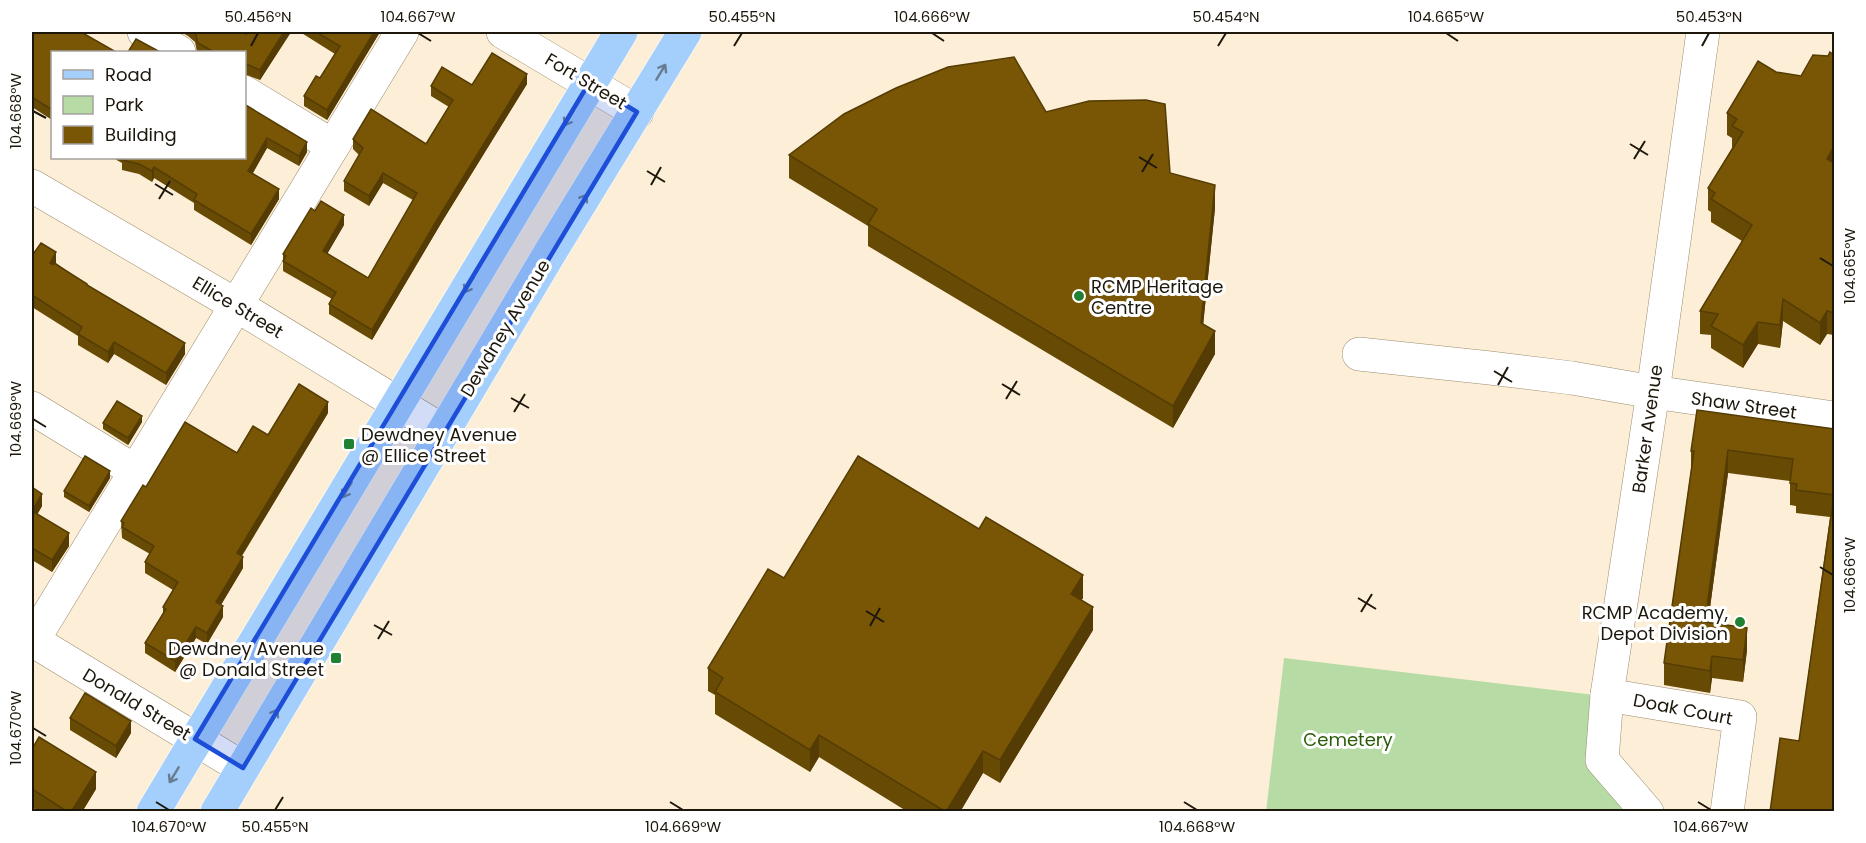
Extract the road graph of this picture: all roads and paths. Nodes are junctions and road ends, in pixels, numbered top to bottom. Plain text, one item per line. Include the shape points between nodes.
1 (144, 32) edge
2 (402, 32) edge
3 (504, 32) edge
4 (621, 32) edge
5 (686, 32) edge
6 (1703, 32) edge
7 (177, 51) edge
8 (589, 83) junction
9 (246, 93) edge
10 (637, 112) junction
11 (333, 146) junction
12 (32, 186) edge
13 (236, 305) junction
14 (1359, 354) dead end
15 (1653, 392) junction
16 (398, 404) junction
17 (32, 408) edge
18 (1834, 418) edge
19 (443, 431) junction
20 (135, 471) junction
21 (32, 640) edge
22 (1607, 695) junction
23 (195, 739) junction
24 (243, 768) junction
25 (153, 812) edge
26 (217, 812) edge
27 (1647, 812) edge
28 (1727, 812) edge

1 - 7 street
2 - 11 street
3 - 8 street, Fort Street
4 - 8 main road
10 -> 5 main road, Dewdney Avenue
6 - 15 street, Barker Avenue
8 - 10 street, Fort Street
8 -> 16 main road
9 - 11 street
19 -> 10 main road, Dewdney Avenue
11 - 13 street
12 - 13 street, Ellice Street
13 - 16 street, Ellice Street
13 - 20 street
14 - 15 street, Shaw Street via 1572,378
15 - 18 street, Shaw Street
15 - 22 street, Barker Avenue
16 - 19 street, Ellice Street
16 -> 23 main road
17 - 20 street
24 -> 19 main road, Dewdney Avenue
20 - 21 street
21 - 23 street, Donald Street
22 - 27 street, Barker Avenue via 1602,760
22 - 28 street, Doak Court via 1740,717
23 - 24 street, Donald Street
23 -> 25 main road
24 - 26 main road, Dewdney Avenue

